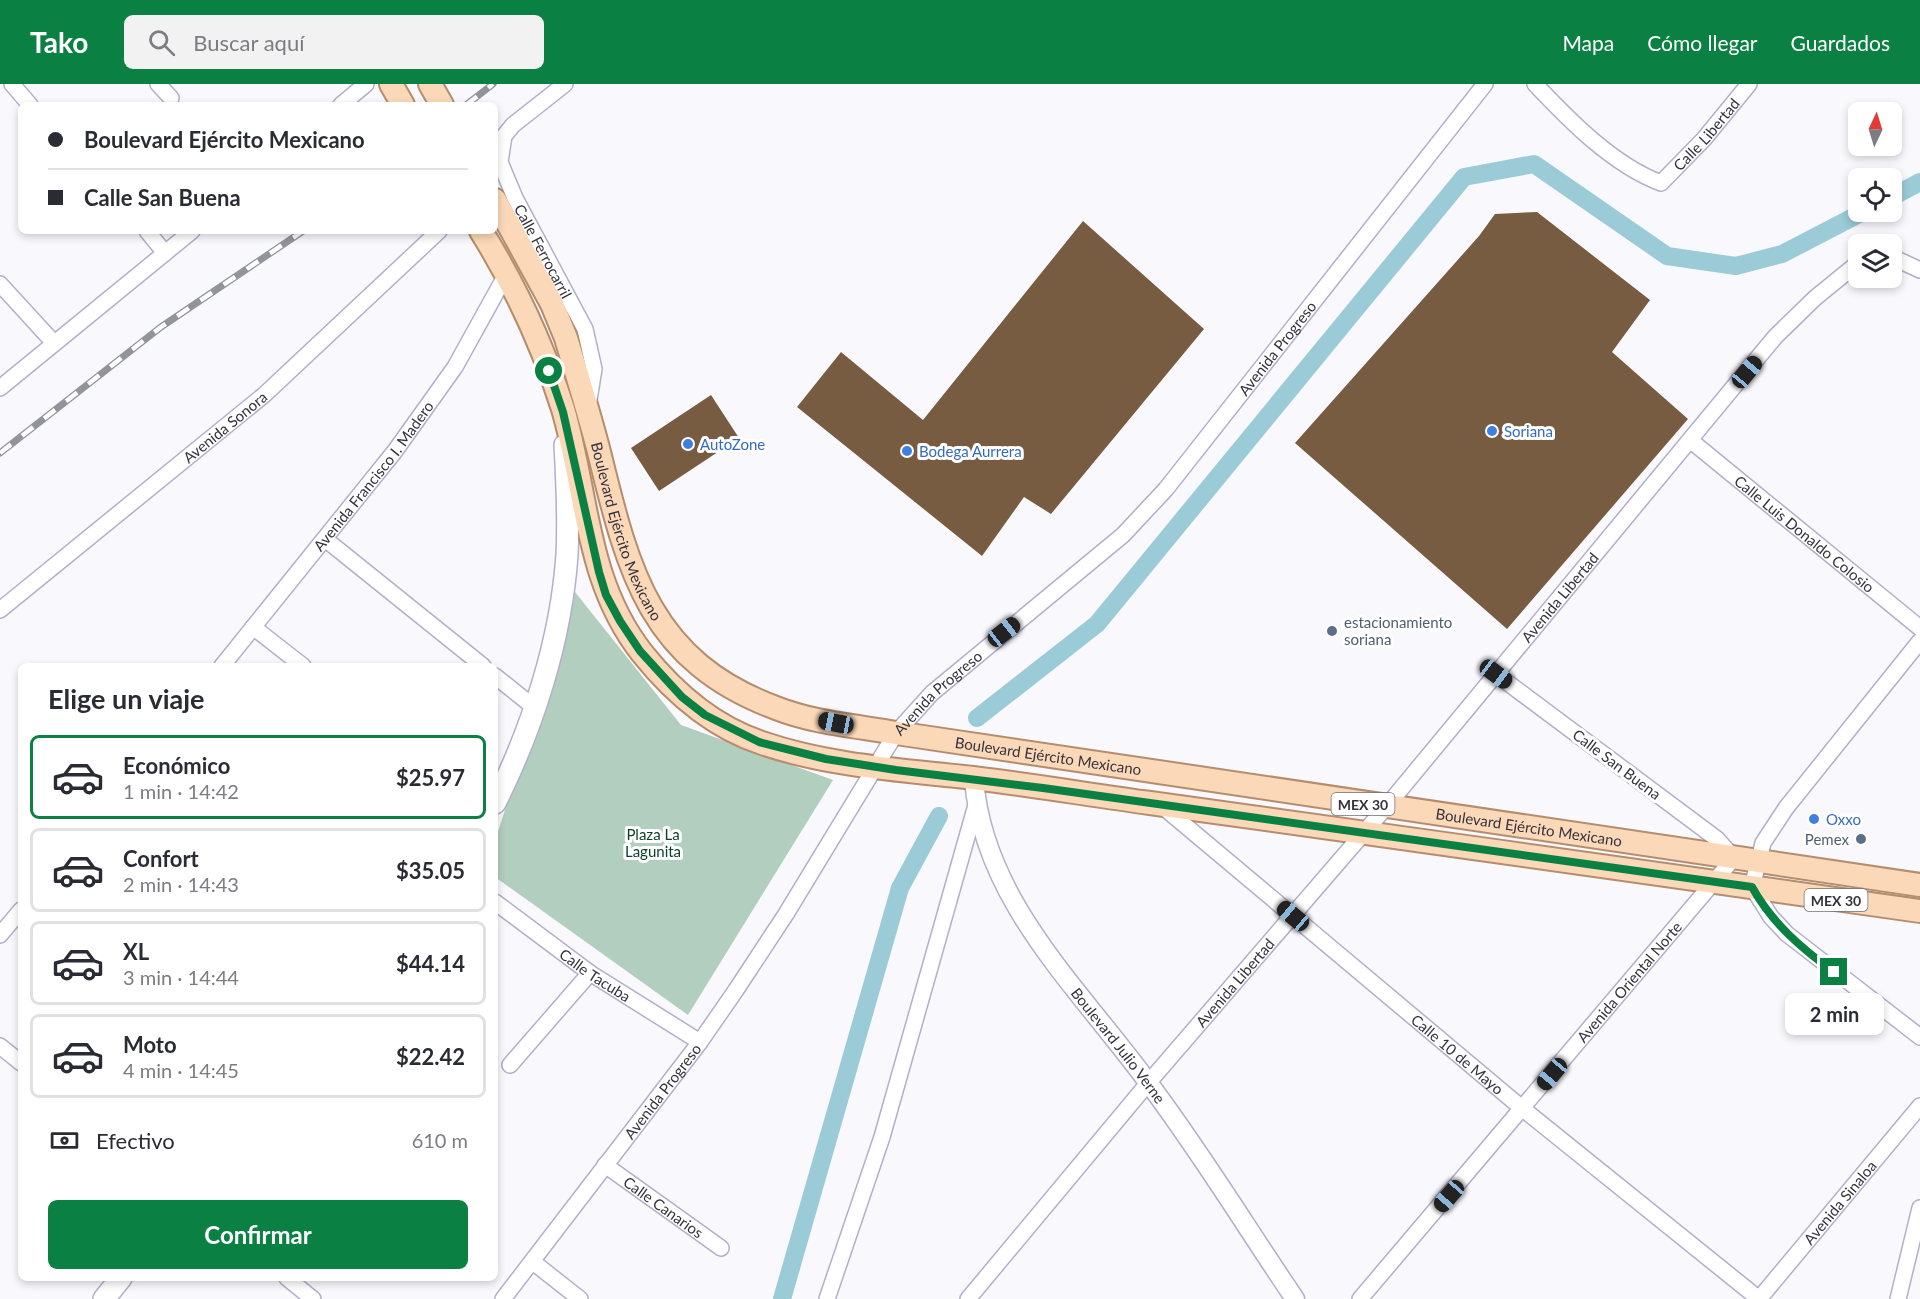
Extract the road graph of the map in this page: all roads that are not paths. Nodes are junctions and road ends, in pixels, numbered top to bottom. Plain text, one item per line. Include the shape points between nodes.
1 (12, 84) edge
2 (158, 84) edge
3 (366, 84) edge
4 (391, 84) edge
5 (430, 84) edge
6 (565, 84) edge
7 (1485, 84) edge
8 (1535, 84) edge
9 (1749, 84) edge
10 (171, 99) dead end
11 (27, 102) edge
12 (345, 102) edge
13 (401, 102) edge
14 (440, 102) edge
15 (498, 205) edge
16 (149, 234) edge
17 (188, 234) edge
18 (436, 234) edge
19 (484, 234) edge
20 (165, 253) junction
21 (1902, 262) edge
22 (1920, 270) edge
23 (1848, 271) edge
24 (507, 273) junction
25 (0, 284) edge
26 (54, 343) junction
27 (0, 388) edge
28 (587, 409) junction
29 (563, 412) junction
30 (1690, 440) junction
31 (325, 539) junction
32 (0, 610) edge
33 (253, 627) junction
34 (1920, 628) edge
35 (1920, 641) edge
36 (224, 663) edge
37 (299, 663) edge
38 (479, 663) edge
39 (1496, 674) junction
40 (498, 678) edge
41 (535, 708) junction
42 (903, 734) junction
43 (886, 768) junction
44 (968, 778) junction
45 (498, 796) edge
46 (1159, 804) junction
47 (976, 805) junction
48 (1386, 807) junction
49 (1364, 832) junction
50 (1745, 859) junction
51 (1715, 883) junction
52 (1920, 885) edge
53 (1752, 887) junction
54 (498, 904) edge
55 (1920, 911) edge
56 (18, 914) edge
57 (1293, 916) junction
58 (0, 935) edge
59 (590, 973) junction
60 (1920, 1037) edge
61 (700, 1042) junction
62 (0, 1046) edge
63 (18, 1061) edge
64 (510, 1065) dead end
65 (1149, 1082) junction
66 (1920, 1106) edge
67 (1523, 1109) junction
68 (606, 1165) junction
69 (1920, 1208) edge
70 (721, 1248) dead end
71 (533, 1262) junction
72 (119, 1281) edge
73 (291, 1281) edge
74 (104, 1299) edge
75 (313, 1299) edge
76 (503, 1299) edge
77 (580, 1299) edge
78 (827, 1299) edge
79 (968, 1299) edge
80 (1295, 1299) edge
81 (1360, 1299) edge
82 (1759, 1299) edge
83 (1898, 1299) edge

1 - 11 street
2 - 10 street
3 - 12 street
4 - 13 main road
5 - 14 main road
6 - 28 street, Calle Ferrocarril via 513,125 504,136 500,162 585,329 594,369
7 - 42 street, Avenida Progreso via 1166,489 1123,535 932,693
8 - 9 street, Calle Libertad via 1618,158 1661,183
15 - 28 main road, Boulevard Ejército Mexicano / MEX 30 via 552,304
16 - 20 street
17 - 20 street
18 - 32 street, Avenida Sonora via 264,395
19 - 24 main road, Boulevard Ejército Mexicano / MEX 30
20 - 26 street
21 - 22 street
23 - 30 street, Avenida Libertad via 1775,337
24 - 29 main road, Boulevard Ejército Mexicano / MEX 30 via 538,338
24 - 31 street, Avenida Francisco I. Madero via 455,367
25 - 26 street
26 - 27 street
28 - 42 main road, Boulevard Ejército Mexicano / MEX 30 via 624,552 643,594 675,643 724,683 777,709
29 - 41 main road via 568,511 565,576 558,622
29 - 43 main road, Boulevard Ejército Mexicano / MEX 30 via 606,595 630,636 661,676 705,715 759,742 826,759
30 - 34 street, Calle Luis Donaldo Colosio
30 - 39 street, Avenida Libertad
31 - 33 street, Avenida Francisco I. Madero
31 - 38 street
33 - 36 street, Avenida Francisco I. Madero
33 - 37 street
35 - 50 street, Avenida Oriental Norte via 1762,843
39 - 48 street, Avenida Libertad
39 - 50 street, Calle San Buena
40 - 41 street
41 - 45 main road
42 - 43 street, Avenida Progreso
42 - 48 main road, Boulevard Ejército Mexicano / MEX 30
43 - 44 main road, Boulevard Ejército Mexicano / MEX 30
43 - 61 street, Avenida Progreso
44 - 46 main road, Boulevard Ejército Mexicano / MEX 30
44 - 47 street, Boulevard Julio Verne
46 - 49 main road, Boulevard Ejército Mexicano / MEX 30
46 - 57 street, Calle 10 de Mayo
47 - 65 street, Boulevard Julio Verne via 991,859 1008,895
47 - 78 street via 882,1137
48 - 49 street, Avenida Libertad
48 - 50 main road, Boulevard Ejército Mexicano / MEX 30
49 - 51 main road, Boulevard Ejército Mexicano / MEX 30
49 - 57 street, Avenida Libertad
50 - 51 street, Avenida Oriental Norte
50 - 52 main road, Boulevard Ejército Mexicano / MEX 30
50 - 53 street
51 - 53 main road, Boulevard Ejército Mexicano / MEX 30
51 - 67 street, Avenida Oriental Norte
53 - 55 main road, Boulevard Ejército Mexicano / MEX 30
53 - 60 street via 1787,934
54 - 59 street, Calle Tacuba
56 - 58 street
57 - 65 street, Avenida Libertad
57 - 67 street, Calle 10 de Mayo
59 - 61 street, Calle Tacuba
59 - 64 street
61 - 68 street, Avenida Progreso
62 - 63 street
65 - 79 street, Avenida Libertad
65 - 80 street, Boulevard Julio Verne
66 - 82 street, Avenida Sinaloa
67 - 81 street, Avenida Oriental Norte
67 - 82 street, Calle 10 de Mayo
68 - 70 street, Calle Canarios
68 - 71 street, Avenida Progreso
69 - 83 street
71 - 76 street, Avenida Progreso
71 - 77 street
72 - 74 main road
73 - 75 street

